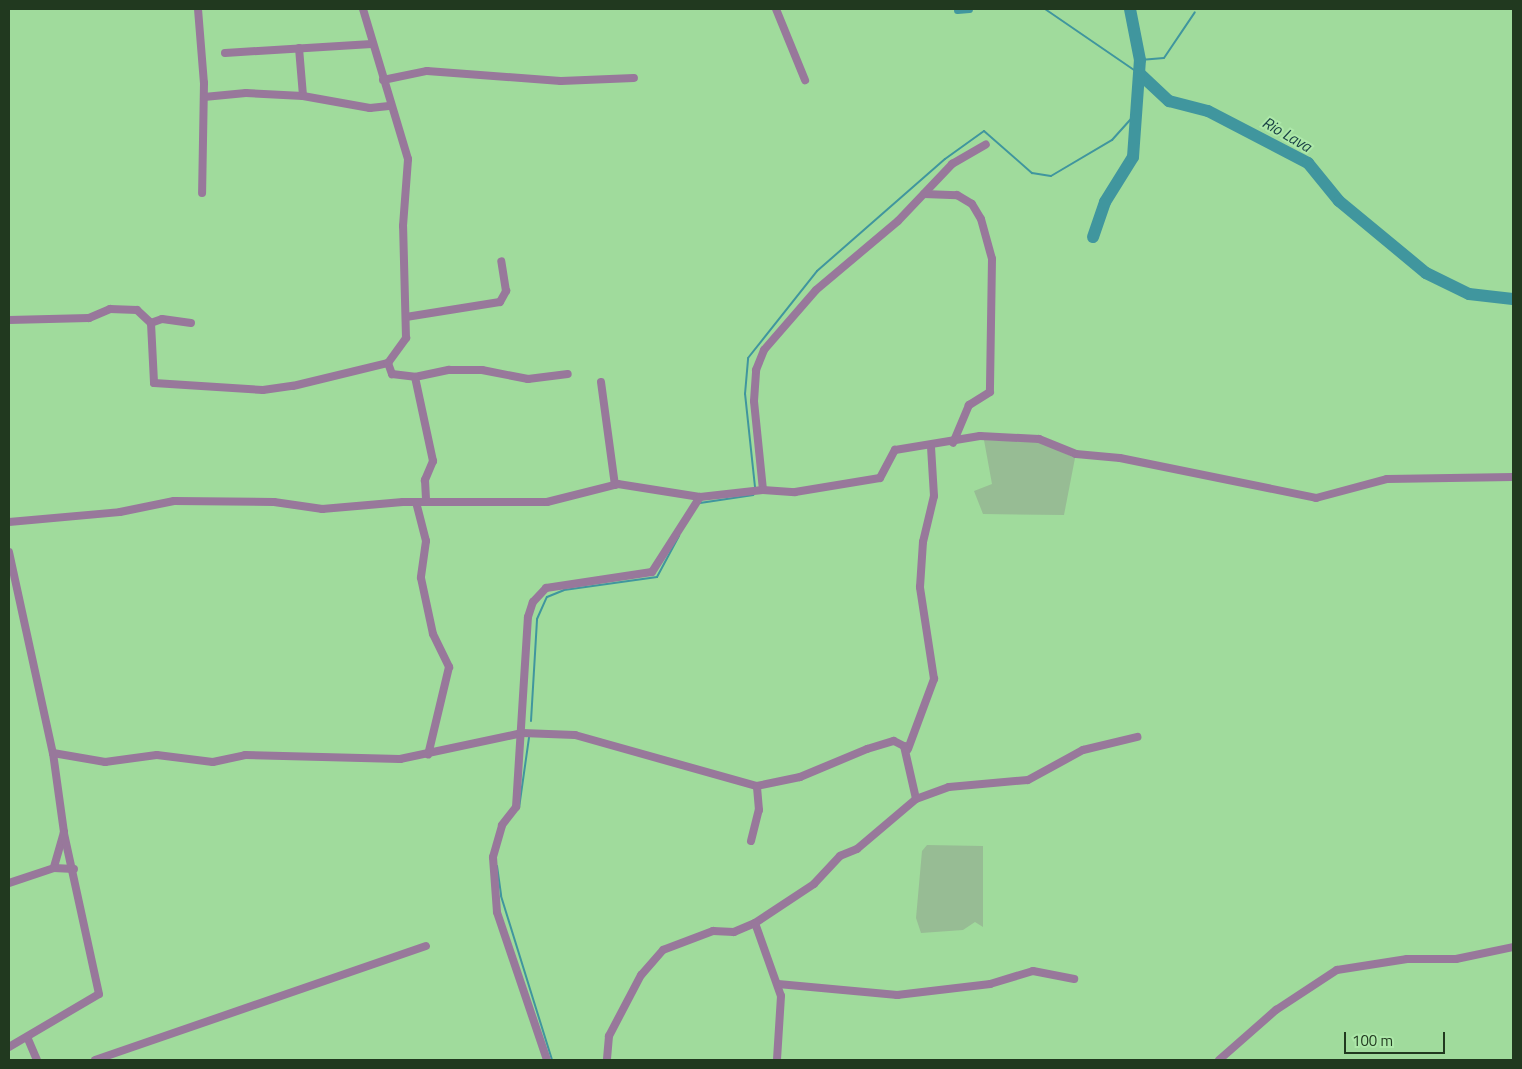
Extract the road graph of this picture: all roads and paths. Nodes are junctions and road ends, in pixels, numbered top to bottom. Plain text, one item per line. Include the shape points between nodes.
1 (198, 9) edge
2 (364, 9) edge
3 (776, 9) edge
4 (372, 44) junction
5 (299, 48) junction
6 (225, 53) dead end
7 (634, 78) dead end
8 (383, 80) junction
9 (805, 80) dead end
10 (303, 96) junction
11 (204, 97) junction
12 (389, 106) junction
13 (986, 144) dead end
14 (202, 194) dead end
15 (924, 194) junction
16 (501, 261) dead end
17 (406, 317) junction
18 (9, 320) edge
19 (151, 323) junction
20 (191, 323) dead end
21 (388, 363) junction
22 (568, 374) dead end
23 (415, 377) junction
24 (601, 382) dead end
25 (953, 443) junction
26 (930, 447) junction
27 (1513, 477) edge
28 (615, 485) junction
29 (763, 490) junction
30 (700, 497) junction
31 (426, 501) junction
32 (416, 502) junction
33 (9, 522) edge
34 (9, 552) edge
35 (522, 733) junction
36 (1137, 736) dead end
37 (908, 749) junction
38 (52, 753) junction
39 (428, 755) junction
40 (757, 786) junction
41 (916, 799) junction
42 (64, 832) junction
43 (751, 840) dead end
44 (54, 868) junction
45 (74, 869) junction
46 (9, 883) edge
47 (755, 923) junction
48 (426, 946) dead end
49 (1513, 947) edge
50 (1074, 979) dead end
51 (778, 984) junction
52 (28, 1040) junction
53 (9, 1047) edge
54 (37, 1060) edge
55 (94, 1060) edge
56 (547, 1060) edge
57 (607, 1060) edge
58 (777, 1060) edge
59 (1219, 1060) edge

1 - 11 street
2 - 4 street
3 - 9 street
4 - 5 street
4 - 8 street
5 - 6 street
5 - 10 street
7 - 8 street via 561,81 427,71
8 - 12 street
10 - 11 street
10 - 12 street via 370,108
11 - 14 street
12 - 17 street via 409,165 402,226
13 - 15 street via 952,164
15 - 25 street via 957,195 972,204 981,219 992,259 990,392 969,405
15 - 29 street via 816,290 764,350 756,370 754,401
16 - 17 street via 506,291 500,302
17 - 21 street via 406,338
18 - 19 street via 88,318 110,308 137,310
19 - 20 street via 162,319
19 - 21 street via 150,368 156,384 263,390
21 - 23 street via 392,374
22 - 23 street via 528,379 482,370 450,370
23 - 31 street via 433,461 425,480
24 - 28 street
25 - 26 street
25 - 27 street via 1005,435 1039,439 1076,454 1120,458 1316,498 1387,479
26 - 29 street via 892,452 880,478 795,492
26 - 37 street via 934,496 923,542 920,587 934,679
28 - 30 street
28 - 31 street via 547,502
29 - 30 street
30 - 35 street via 652,572 560,585 539,594 528,617
31 - 32 street
32 - 33 street via 322,509 274,502 174,501 120,512
32 - 39 street via 426,541 421,578 433,634 449,667
34 - 38 street
35 - 39 street
35 - 40 street via 575,734
35 - 56 street via 516,807 502,825 493,857 494,897
36 - 41 street via 1083,750 1028,780 949,787
37 - 40 street via 894,741 832,760 784,782
37 - 41 street
38 - 39 street via 105,762 157,755 212,762 245,755 400,759
38 - 42 street
40 - 43 street via 759,810
41 - 47 street via 857,849 840,856 814,884
42 - 44 street
42 - 45 street
44 - 45 street
44 - 46 street
45 - 52 street via 99,994
47 - 51 street
47 - 57 street via 690,938 658,954 641,975 609,1036
48 - 55 street
49 - 59 street via 1456,959 1407,959 1337,970 1276,1010
50 - 51 street via 1033,971 990,984 897,995
51 - 58 street via 782,1018
52 - 53 street
52 - 54 street

